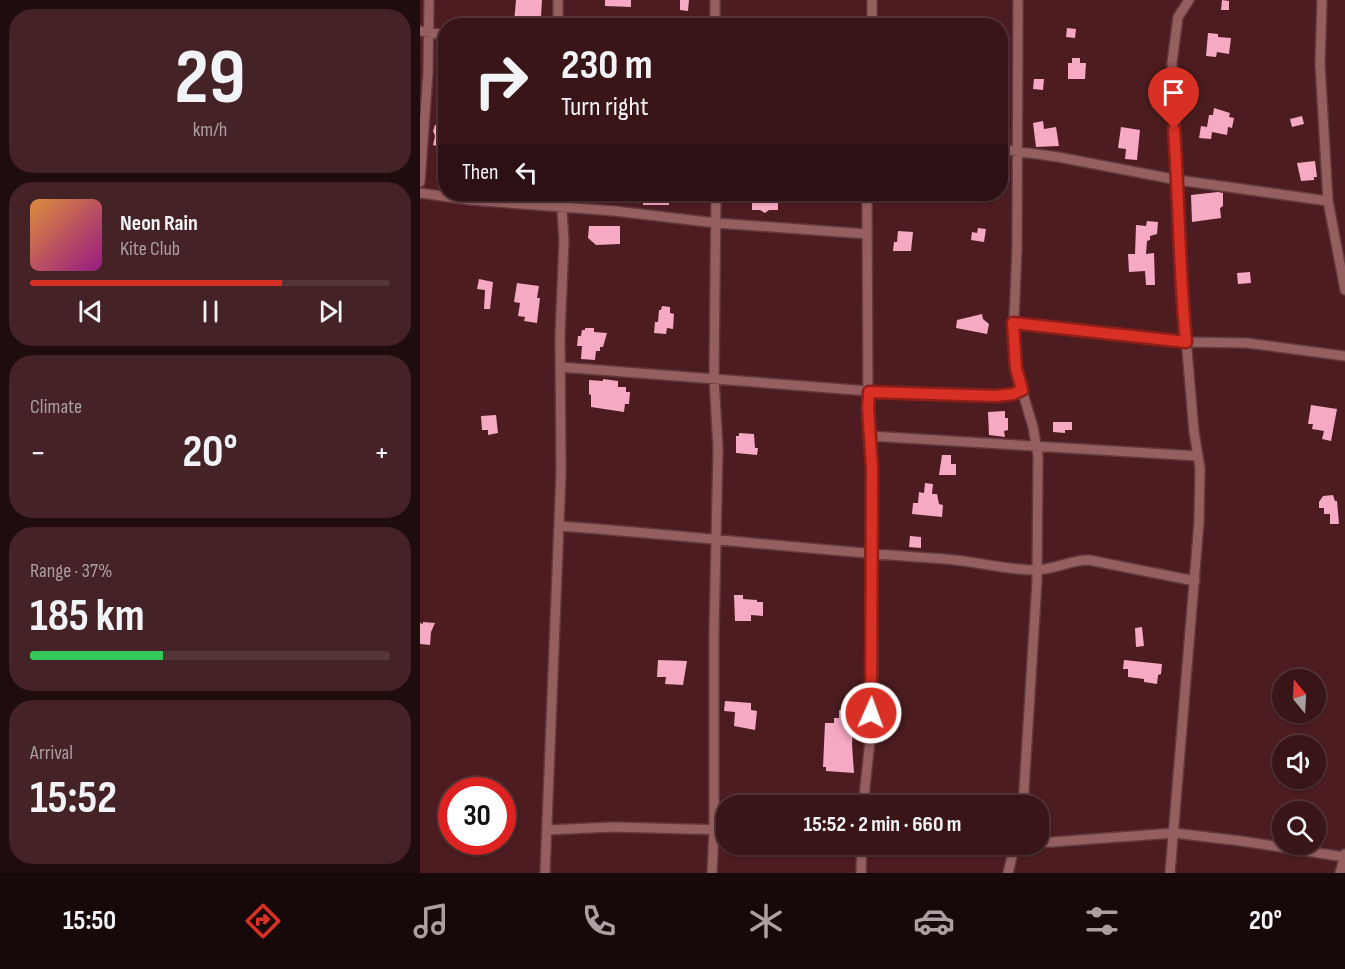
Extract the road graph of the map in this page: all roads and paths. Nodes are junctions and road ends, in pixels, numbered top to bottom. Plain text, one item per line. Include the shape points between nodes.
1 (429, 0) edge
2 (558, 0) edge
3 (715, 0) edge
4 (872, 0) edge
5 (1018, 0) edge
6 (1189, 0) edge
7 (1322, 0) edge
8 (558, 18) edge
9 (715, 18) edge
10 (872, 18) edge
11 (424, 32) edge
12 (1008, 150) edge
13 (1018, 152) junction
14 (1178, 180) junction
15 (420, 182) edge
16 (420, 193) edge
17 (438, 196) edge
18 (483, 201) edge
19 (562, 201) edge
20 (716, 201) edge
21 (867, 201) edge
22 (1328, 201) junction
23 (562, 207) junction
24 (716, 223) junction
25 (867, 234) junction
26 (1345, 290) edge
27 (1013, 323) junction
28 (1186, 342) junction
29 (1345, 356) edge
30 (560, 367) junction
31 (714, 378) junction
32 (1022, 390) junction
33 (869, 392) junction
34 (870, 436) junction
35 (1037, 446) junction
36 (1198, 456) junction
37 (559, 526) junction
38 (715, 541) junction
39 (872, 555) junction
40 (1037, 571) junction
41 (1195, 581) junction
42 (864, 795) edge
43 (1024, 795) edge
44 (547, 830) junction
45 (714, 830) junction
46 (1174, 833) junction
47 (1049, 842) edge
48 (862, 855) edge
49 (1011, 855) edge
50 (1345, 856) edge
51 (545, 873) edge
52 (712, 873) edge
53 (861, 873) edge
54 (1008, 873) edge
55 (1170, 873) edge
56 (1340, 873) edge

1 - 11 street
2 - 8 street
3 - 9 street
4 - 10 street
5 - 13 street
6 - 14 street via 1178,17 1172,63
7 - 22 street via 1320,64
11 - 15 street via 428,73
12 - 13 street
13 - 14 street
13 - 27 street
14 - 22 street
14 - 28 street
16 - 17 street
18 - 23 street
19 - 23 street
20 - 24 street
21 - 25 street
22 - 26 street
23 - 24 street
23 - 30 street
24 - 25 street
24 - 31 street
25 - 33 street
27 - 28 street
27 - 32 street via 1016,368
28 - 29 street via 1247,343
28 - 36 street
30 - 31 street
30 - 37 street
31 - 33 street
31 - 38 street via 718,448
32 - 33 street via 996,396
32 - 35 street
33 - 34 street
34 - 35 street
34 - 39 street
35 - 36 street
35 - 40 street
36 - 41 street
37 - 38 street
37 - 44 street
38 - 39 street
38 - 45 street
39 - 40 street
39 - 42 street via 873,677
40 - 41 street via 1089,560
40 - 43 street
41 - 46 street
44 - 45 street
44 - 51 street
45 - 52 street
46 - 47 street
46 - 50 street
46 - 55 street
48 - 53 street
49 - 54 street
50 - 56 street

